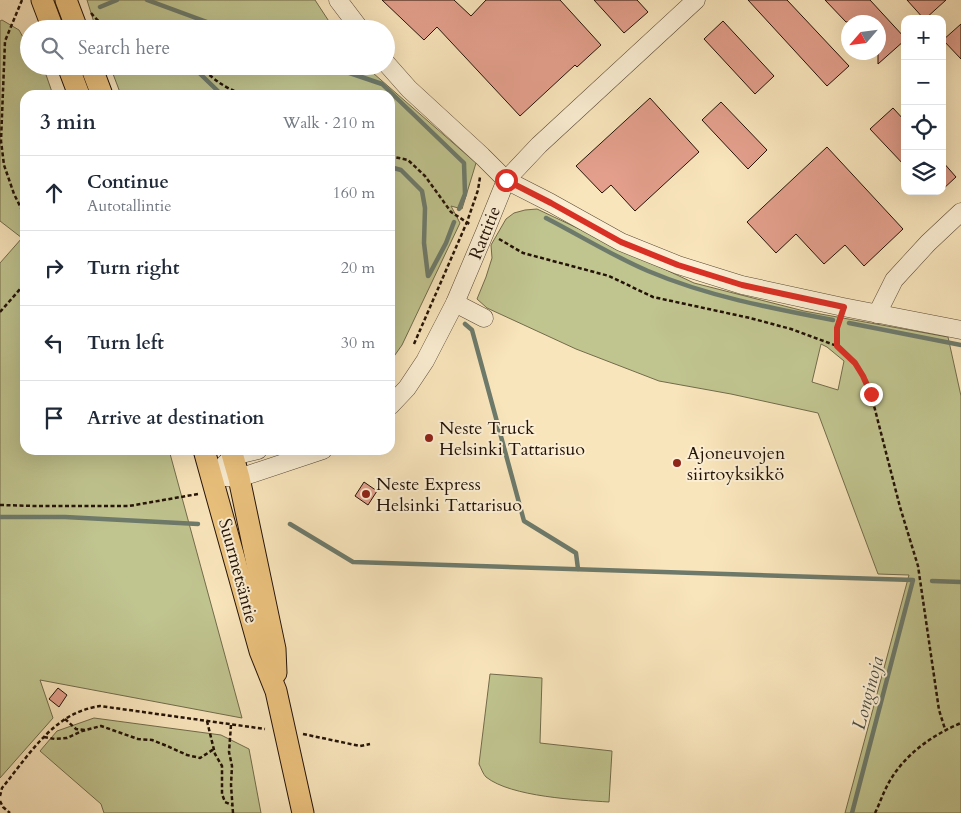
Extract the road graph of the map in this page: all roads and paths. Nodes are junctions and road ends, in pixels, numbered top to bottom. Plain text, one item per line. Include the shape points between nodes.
1 (21, 0) edge
2 (42, 0) edge
3 (66, 0) edge
4 (338, 0) edge
5 (696, 0) edge
6 (89, 10) dead end
7 (50, 20) edge
8 (74, 20) edge
9 (97, 20) edge
10 (353, 20) edge
11 (395, 73) edge
12 (71, 75) edge
13 (94, 75) edge
14 (208, 75) edge
15 (77, 90) edge
16 (100, 90) edge
17 (233, 90) edge
18 (482, 156) junction
19 (395, 157) edge
20 (506, 180) junction
21 (20, 206) edge
22 (961, 212) edge
23 (467, 222) junction
24 (485, 232) junction
25 (20, 289) edge
26 (455, 304) junction
27 (844, 307) junction
28 (0, 312) edge
29 (878, 314) junction
30 (484, 318) dead end
31 (961, 330) edge
32 (837, 346) junction
33 (411, 351) dead end
34 (395, 401) edge
35 (206, 455) edge
36 (230, 455) edge
37 (233, 455) edge
38 (308, 455) edge
39 (212, 476) junction
40 (239, 478) junction
41 (199, 494) dead end
42 (0, 505) edge
43 (276, 691) junction
44 (65, 719) junction
45 (207, 721) junction
46 (961, 723) edge
47 (230, 725) junction
48 (945, 729) junction
49 (86, 730) junction
50 (285, 730) junction
51 (44, 737) junction
52 (370, 744) dead end
53 (214, 749) junction
54 (0, 796) edge
55 (0, 801) edge
56 (232, 805) junction
57 (10, 813) edge
58 (233, 813) edge
59 (303, 813) edge
60 (876, 813) edge

1 - 21 path via 5,42 1,141 4,165
2 - 7 main road
3 - 8 main road
4 - 10 street
5 - 20 street, Rattitie via 539,145
6 - 9 path
11 - 18 street
12 - 15 main road
13 - 16 main road
14 - 17 path
18 - 20 street
18 - 23 path via 478,190
19 - 23 path via 408,160 425,176 451,212
20 - 24 street, Rattitie
20 - 27 street via 621,242 678,265 742,285
22 - 29 street via 894,280
23 - 24 path
23 - 33 path
24 - 26 street, Rattitie
24 - 32 path via 523,253 609,276 653,297 750,318
25 - 28 path
26 - 30 street
26 - 34 street, Rattitie via 425,361
27 - 29 street
27 - 32 path via 837,328
29 - 31 street
32 - 48 path via 855,363 871,394 918,566 939,710
35 - 39 main road, Suurmetsäntie
36 - 39 street
37 - 40 main road, Suurmetsäntie
38 - 40 street
39 - 40 street
39 - 43 main road, Suurmetsäntie via 260,651
40 - 43 main road, Suurmetsäntie via 275,649
41 - 42 path via 129,506
43 - 50 main road, Suurmetsäntie
44 - 45 path via 100,706
44 - 49 path via 76,729
44 - 51 path
45 - 47 path
45 - 53 path
46 - 48 path
47 - 50 path
47 - 56 path
48 - 60 path via 927,740 900,765
49 - 51 path via 67,738
49 - 53 path via 101,726 200,758
50 - 52 path via 360,746
50 - 59 main road, Suurmetsäntie
51 - 54 path via 2,788
53 - 56 path via 222,766 222,794 225,802
55 - 57 path
56 - 58 path

